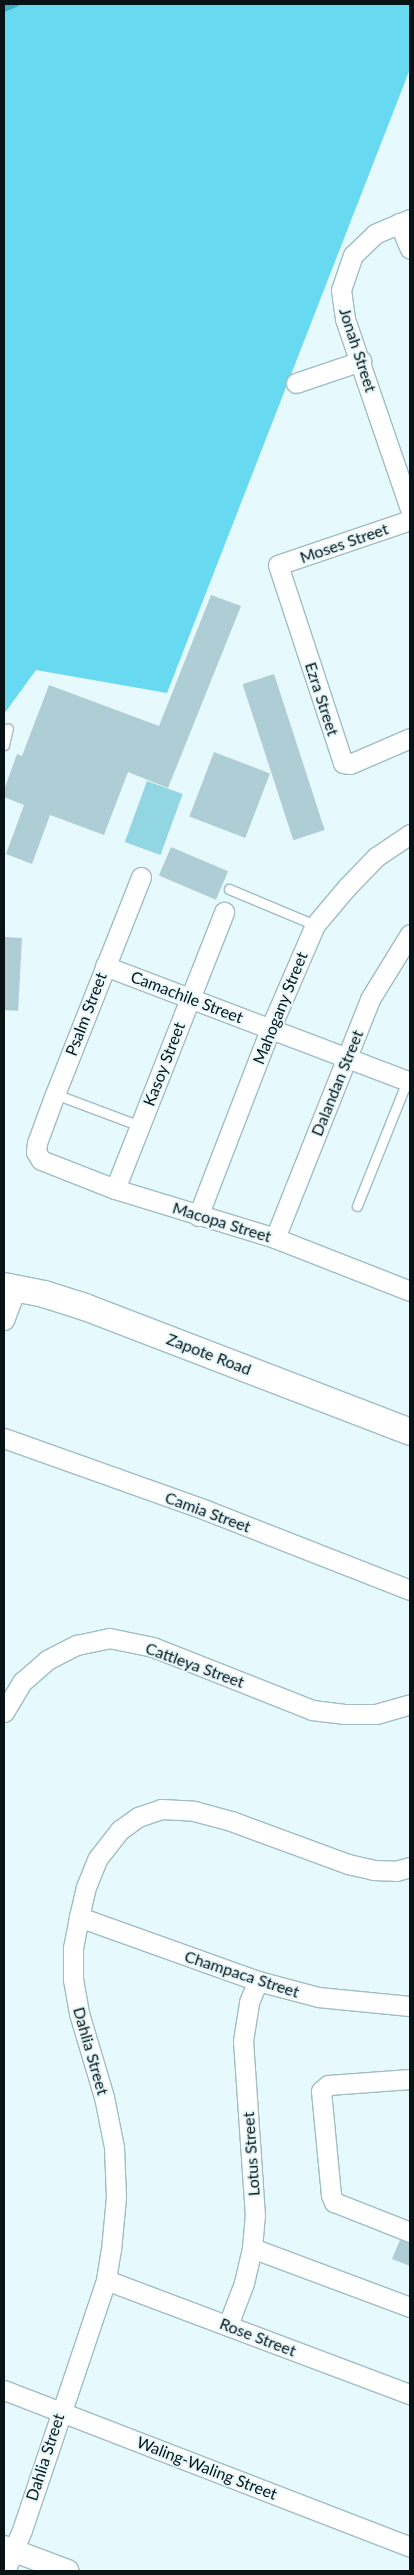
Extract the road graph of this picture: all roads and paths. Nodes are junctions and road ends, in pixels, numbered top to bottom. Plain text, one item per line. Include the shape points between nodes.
1 (404, 221) edge
2 (410, 249) edge
3 (361, 361) junction
4 (296, 383) dead end
5 (410, 509) edge
6 (410, 520) edge
7 (278, 565) joint
8 (8, 728) dead end
9 (410, 738) edge
10 (4, 745) edge
11 (410, 834) edge
12 (141, 877) dead end
13 (229, 889) dead end
14 (224, 912) dead end
15 (315, 925) junction
16 (410, 934) edge
17 (104, 966) junction
18 (191, 997) junction
19 (270, 1029) junction
20 (348, 1058) junction
21 (409, 1081) edge
22 (55, 1094) junction
23 (140, 1126) junction
24 (36, 1152) joint
25 (115, 1189) junction
26 (357, 1206) dead end
27 (198, 1216) junction
28 (275, 1238) junction
29 (10, 1287) edge
30 (409, 1288) edge
31 (4, 1320) edge
32 (410, 1432) edge
33 (4, 1438) edge
34 (410, 1590) edge
35 (410, 1704) edge
36 (4, 1712) edge
37 (410, 1867) edge
38 (79, 1917) junction
39 (258, 1981) junction
40 (410, 2006) edge
41 (410, 2079) edge
42 (410, 2232) edge
43 (252, 2248) junction
44 (106, 2280) junction
45 (410, 2307) edge
46 (228, 2326) junction
47 (4, 2390) edge
48 (410, 2394) edge
49 (60, 2411) junction
50 (410, 2547) edge
51 (7, 2556) edge
52 (68, 2571) edge

1 - 2 street
1 - 3 street, Jonah Street via 375,234 353,255 341,290 345,319
3 - 4 street
3 - 5 street, Jonah Street
6 - 7 street, Moses Street
7 - 9 street, Ezra Street via 343,763 350,764
8 - 10 lane
11 - 15 street, Mahogany Street via 376,857
12 - 17 street, Psalm Street
13 - 15 lane
14 - 18 street, Kasoy Street
15 - 19 street, Mahogany Street
16 - 20 street, Dalandan Street via 370,999
17 - 18 street, Camachile Street
17 - 22 street, Psalm Street
18 - 19 street, Camachile Street
18 - 23 street, Kasoy Street
19 - 20 street, Camachile Street
19 - 27 street, Mahogany Street
20 - 21 street, Camachile Street
20 - 28 street, Dalandan Street
21 - 26 lane
22 - 23 lane
22 - 24 street, Psalm Street via 36,1143
23 - 25 street, Kasoy Street
24 - 25 street, Macopa Street via 41,1160
25 - 27 street, Macopa Street
27 - 28 street, Macopa Street
28 - 30 street, Macopa Street
29 - 31 street
29 - 32 main road, Zapote Road via 85,1307
33 - 34 street, Camia Street via 206,1510
35 - 36 street, Cattleya Street via 376,1714 312,1710 153,1647 109,1638 77,1645 47,1660 22,1682
37 - 38 street, Dahlia Street via 396,1871 373,1870 231,1821 194,1811 161,1809 138,1817 120,1830 103,1851 86,1887
38 - 39 street, Champaca Street
38 - 44 street, Dahlia Street via 73,1948 73,1980 114,2147 116,2197
39 - 40 street, Champaca Street via 318,1997
39 - 43 street, Lotus Street via 249,2002 243,2041 254,2192
41 - 42 street via 328,2085 321,2091 334,2202
43 - 45 street
43 - 46 street, Lotus Street via 244,2283
44 - 46 street, Rose Street
44 - 49 street, Dahlia Street
46 - 48 street, Rose Street
47 - 49 street, Waling-Waling Street
49 - 50 street, Waling-Waling Street
49 - 51 street, Dahlia Street
51 - 52 street

